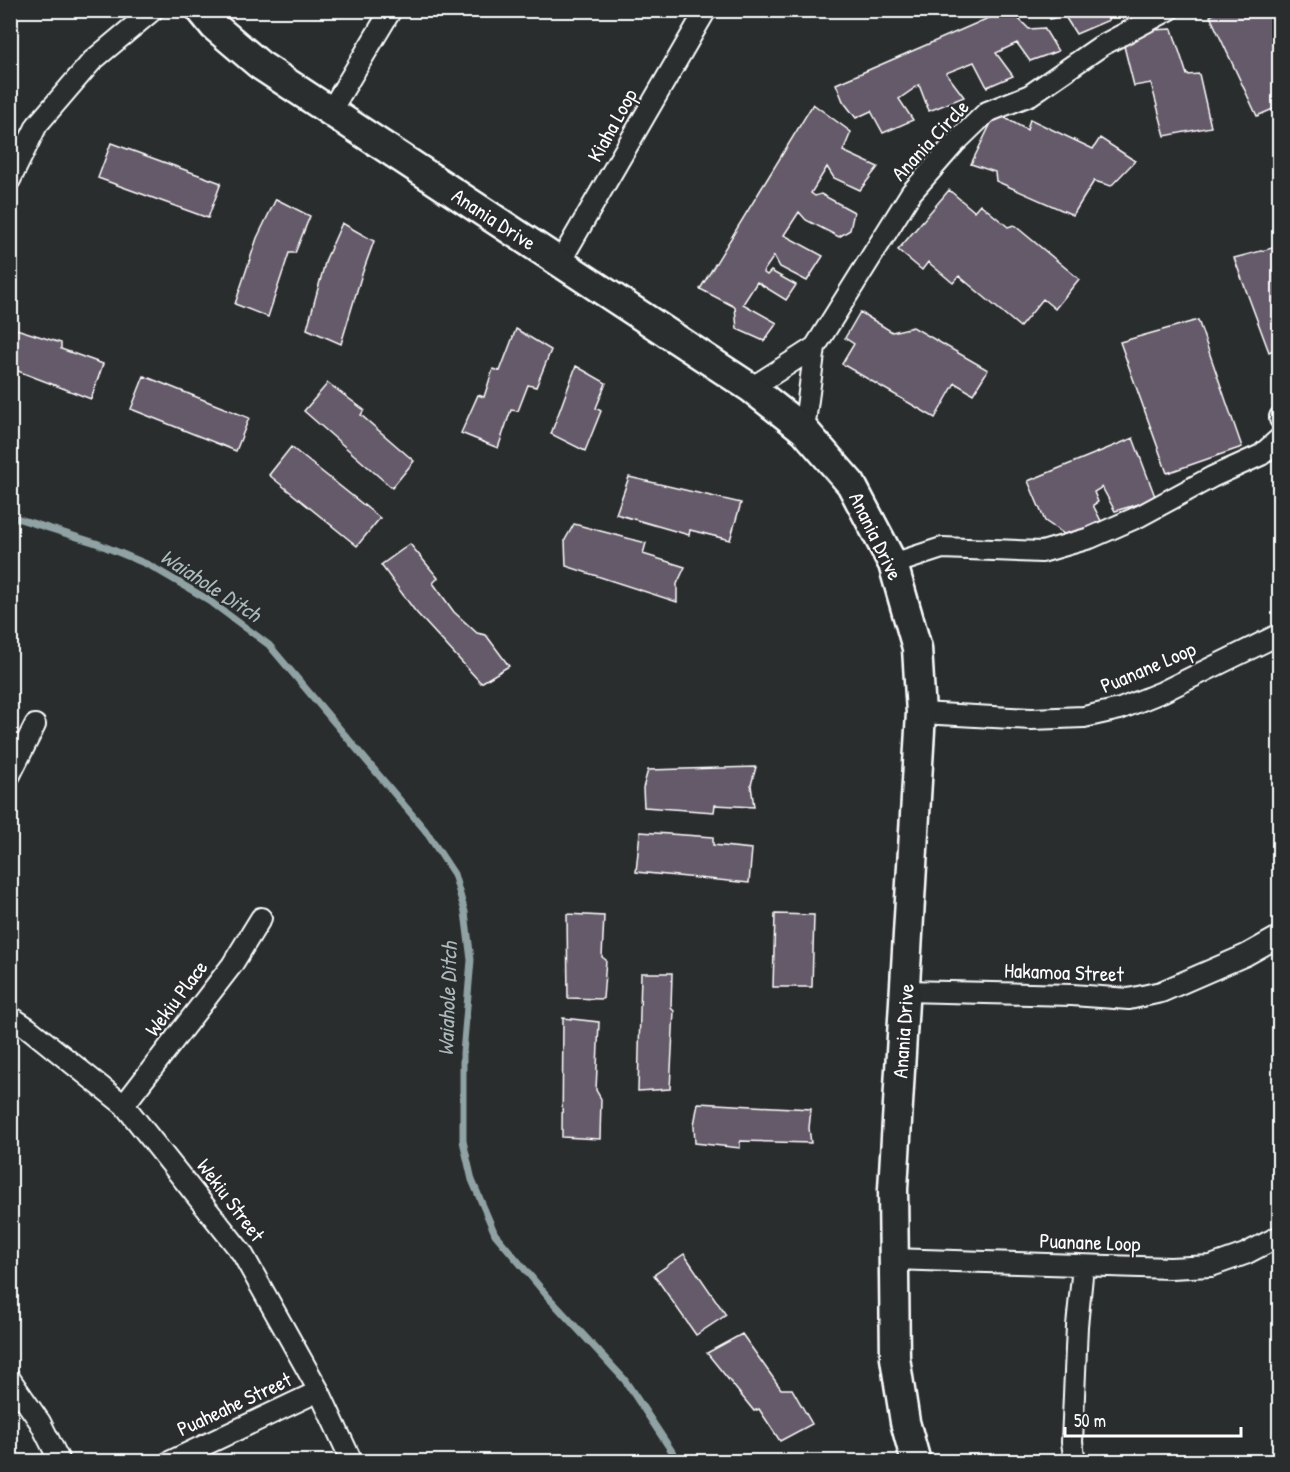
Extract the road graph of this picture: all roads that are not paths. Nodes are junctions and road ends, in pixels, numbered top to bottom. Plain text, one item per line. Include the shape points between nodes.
1 (153, 10) edge
2 (201, 10) edge
3 (392, 10) edge
4 (706, 10) edge
5 (1169, 10) edge
6 (330, 112) junction
7 (10, 180) edge
8 (560, 262) junction
9 (815, 347) junction
10 (751, 388) junction
11 (804, 430) junction
12 (1280, 438) edge
13 (893, 564) junction
14 (1280, 634) edge
15 (921, 714) junction
16 (36, 725) dead end
17 (10, 775) edge
18 (261, 918) dead end
19 (1280, 936) edge
20 (905, 992) junction
21 (10, 1016) edge
22 (124, 1105) junction
23 (1280, 1236) edge
24 (892, 1259) junction
25 (1083, 1266) junction
26 (10, 1379) edge
27 (319, 1391) junction
28 (60, 1461) edge
29 (169, 1461) edge
30 (352, 1461) edge
31 (916, 1461) edge
32 (1075, 1461) edge

1 - 7 street via 92,61 37,125
2 - 6 street, Anania Drive via 260,65
3 - 6 street
4 - 8 street, Kiaha Loop
5 - 9 street, Anania Circle via 1101,46 1030,95 987,112 911,193
6 - 8 street, Anania Drive
8 - 10 street, Anania Drive
9 - 10 street, Anania Circle
9 - 11 street, Anania Circle
10 - 11 street, Anania Drive
11 - 13 street, Anania Drive via 851,484
12 - 13 street via 1261,455 1090,538 1042,552 942,548
13 - 15 street, Anania Drive via 917,648
14 - 15 street, Puanane Loop via 1120,709 1084,717 1031,719
15 - 20 street, Anania Drive
16 - 17 street
18 - 22 street, Wekiu Place via 232,965
19 - 20 street, Hakamoa Street via 1161,992 1129,999
20 - 24 street, Anania Drive via 892,1189
21 - 22 street, Wekiu Street
22 - 27 street, Wekiu Street via 243,1253
23 - 25 street, Puanane Loop via 1211,1266
24 - 25 street, Puanane Loop
24 - 31 street, Anania Drive via 895,1358
25 - 32 street via 1072,1442
26 - 28 street via 40,1422
27 - 29 street, Puaheahe Street
27 - 30 street, Wekiu Street

